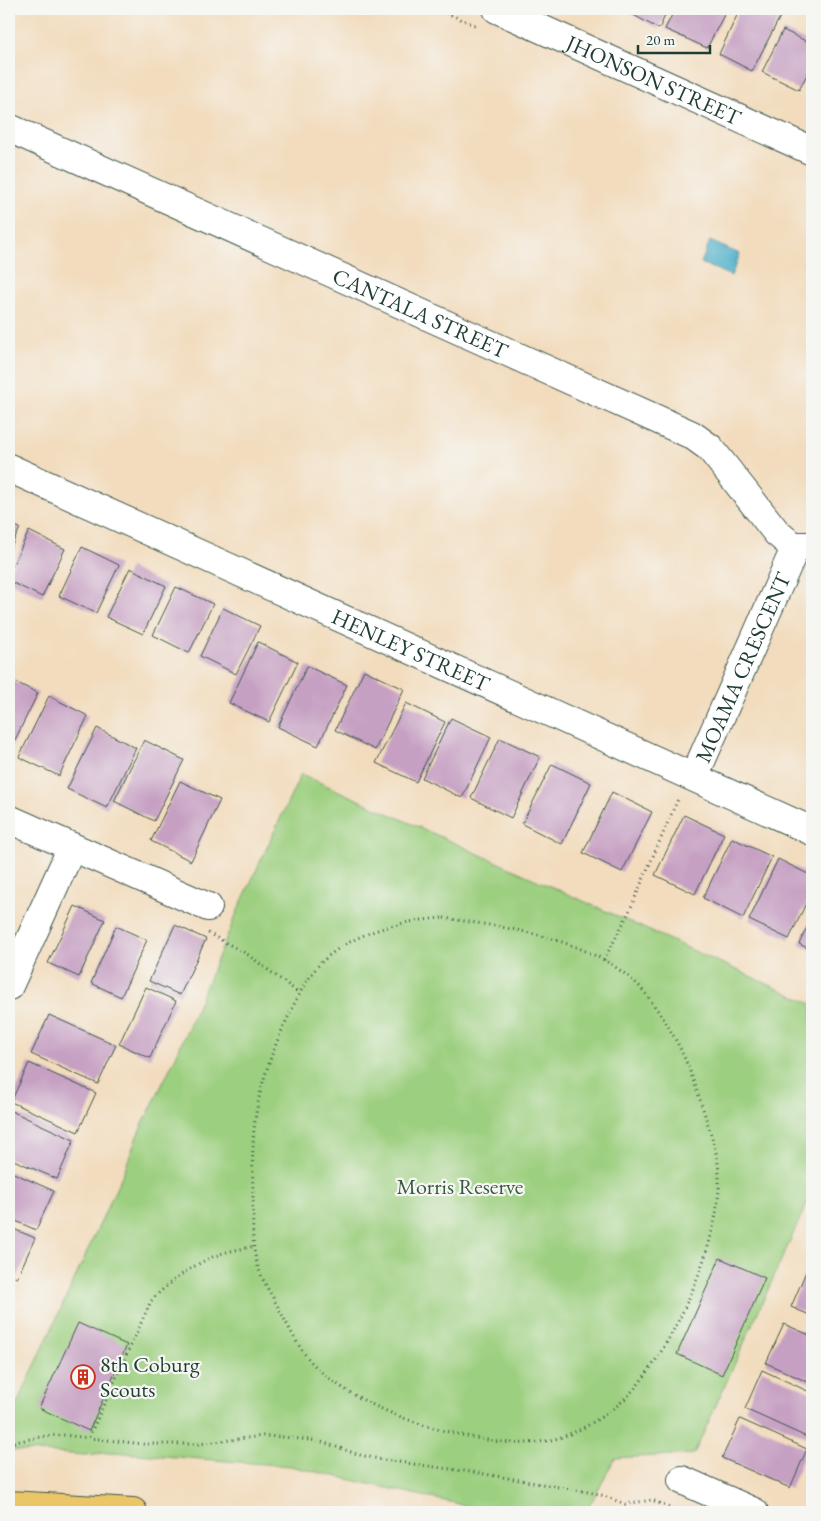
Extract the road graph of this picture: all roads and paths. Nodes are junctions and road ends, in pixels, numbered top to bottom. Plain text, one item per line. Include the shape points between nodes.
1 (497, 9) edge
2 (9, 128) edge
3 (812, 151) edge
4 (9, 468) edge
5 (804, 546) edge
6 (686, 787) junction
7 (9, 819) edge
8 (812, 831) edge
9 (72, 847) junction
10 (207, 920) joint
11 (604, 960) junction
12 (9, 986) edge
13 (299, 993) junction
14 (254, 1246) junction
15 (89, 1437) junction
16 (9, 1443) edge
17 (682, 1480) dead end
18 (9, 1505) edge
19 (133, 1512) edge
20 (679, 1512) edge
21 (754, 1512) edge

1 - 3 street, JHONSON STREET
2 - 5 street, CANTALA STREET via 692,435 717,455 777,533 789,543
4 - 6 street, HENLEY STREET
5 - 6 street, MOAMA CRESCENT
6 - 8 street, HENLEY STREET
6 - 11 path
7 - 9 street
9 - 10 street
9 - 12 street
10 - 13 path
11 - 13 path via 534,934 452,920 425,919 364,935 342,947 312,972
11 - 14 path via 638,985 671,1029 694,1080 714,1142 720,1174 712,1238 701,1271 665,1345 628,1398 575,1432 536,1444 476,1437 404,1418 335,1384 314,1366 302,1352 260,1272
13 - 14 path via 278,1037 260,1097 253,1143
14 - 15 path via 222,1254 193,1268 164,1287 151,1301
15 - 16 path via 46,1436
15 - 20 path via 143,1444 198,1444 262,1436 319,1441 384,1460 599,1494 625,1504 652,1500
17 - 21 street
18 - 19 highway

